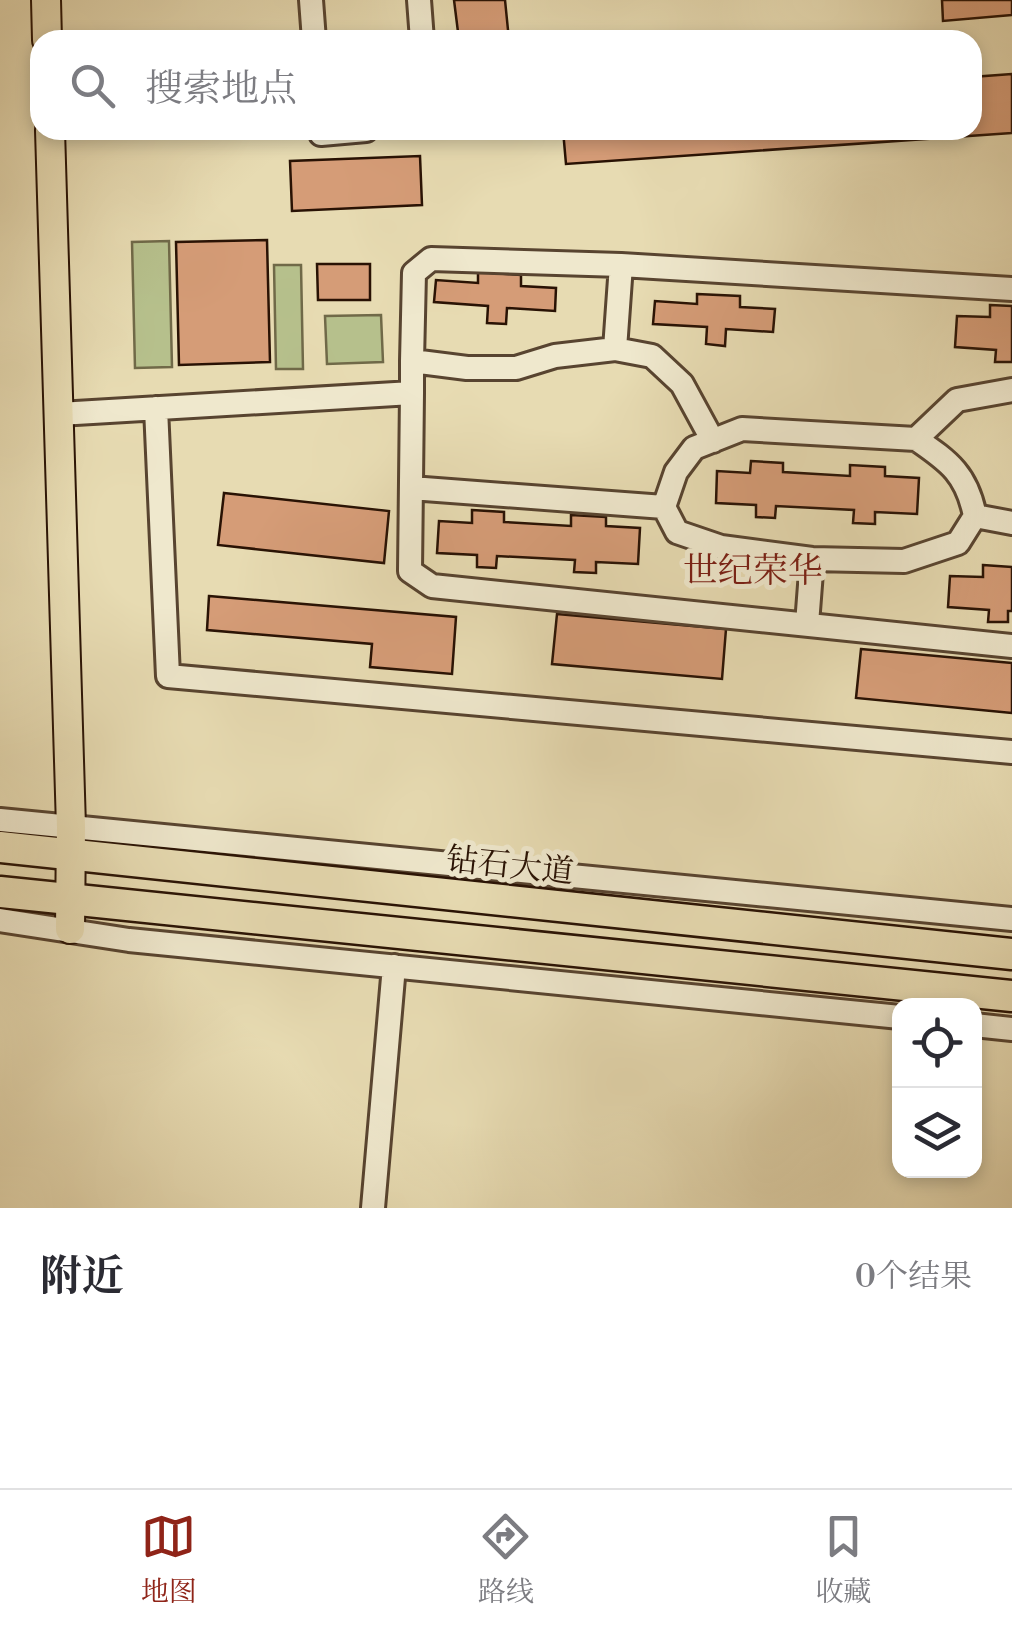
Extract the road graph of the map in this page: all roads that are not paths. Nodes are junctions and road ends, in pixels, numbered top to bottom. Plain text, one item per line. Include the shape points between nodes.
1 (46, 0) edge
2 (311, 0) edge
3 (419, 0) edge
4 (47, 30) edge
5 (313, 30) edge
6 (421, 30) edge
7 (50, 140) edge
8 (621, 266) junction
9 (1012, 289) edge
10 (615, 349) junction
11 (412, 361) junction
12 (1012, 390) edge
13 (412, 392) junction
14 (156, 408) junction
15 (58, 414) junction
16 (916, 438) junction
17 (713, 440) junction
18 (411, 488) junction
19 (664, 506) junction
20 (975, 516) junction
21 (1012, 524) edge
22 (812, 559) junction
23 (807, 624) junction
24 (1012, 646) edge
25 (1012, 752) edge
26 (0, 820) edge
27 (71, 840) junction
28 (0, 847) edge
29 (0, 892) edge
30 (788, 897) junction
31 (71, 914) junction
32 (1012, 919) edge
33 (0, 920) edge
34 (784, 930) junction
35 (377, 931) junction
36 (1012, 954) edge
37 (384, 965) junction
38 (751, 969) junction
39 (903, 995) edge
40 (1012, 996) edge
41 (746, 1000) junction
42 (892, 1016) edge
43 (982, 1026) edge
44 (1012, 1029) edge
45 (372, 1208) edge

1 - 4 main road
2 - 5 street
3 - 6 street
7 - 15 main road
8 - 9 street
8 - 10 street
8 - 11 street via 432,259 414,273
10 - 11 street via 516,368
10 - 17 street via 652,356 682,384
11 - 13 street
12 - 16 street via 957,400
13 - 14 street
13 - 18 street
14 - 15 street
14 - 25 street via 168,676
15 - 27 main road
16 - 17 street via 742,429
16 - 20 street via 969,488
17 - 19 street via 694,448 676,472
18 - 19 street
18 - 23 street via 410,571 432,586
19 - 22 street via 677,532 720,547
20 - 21 street
20 - 22 street via 958,543 904,560
22 - 23 street
23 - 24 street
26 - 27 street
27 - 28 highway, 钻石大道
27 - 30 street
27 - 31 main road
27 - 34 highway, 钻石大道
29 - 31 highway
30 - 32 street
30 - 34 street
31 - 33 street
31 - 35 highway
31 - 37 street via 129,940
34 - 36 highway, 钻石大道
35 - 37 street
35 - 38 highway
37 - 41 street
37 - 45 street
38 - 39 highway
38 - 41 street
39 - 40 highway
41 - 42 street
43 - 44 street

